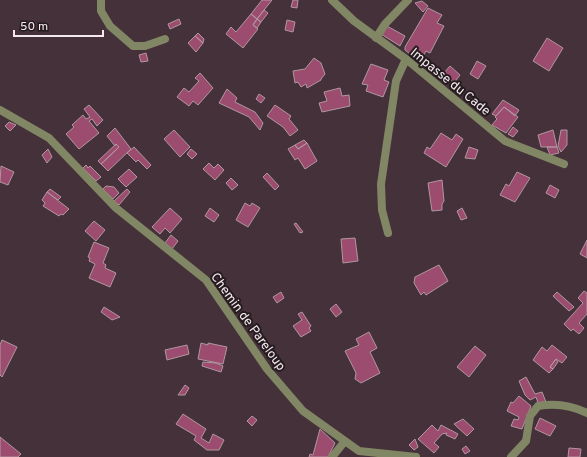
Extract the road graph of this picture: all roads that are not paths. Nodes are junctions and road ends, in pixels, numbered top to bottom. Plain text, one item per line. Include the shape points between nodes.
1 (101, 0) edge
2 (332, 0) edge
3 (408, 0) edge
4 (376, 38) junction
5 (165, 39) dead end
6 (406, 59) junction
7 (0, 110) edge
8 (564, 164) dead end
9 (388, 233) dead end
10 (587, 413) edge
11 (345, 441) junction
12 (332, 457) edge
13 (416, 457) edge
14 (512, 457) edge

1 - 5 street via 101,11 110,26 133,46 145,46
2 - 4 street, Impasse du Cade
3 - 4 street via 385,24
4 - 6 street, Impasse du Cade
6 - 8 street, Impasse du Cade via 505,141
6 - 9 street via 396,81 381,184 382,210
7 - 11 street, Chemin de Pareloup via 49,138 116,208 206,280 267,368 303,411
10 - 14 street via 577,408 553,404 538,406 530,416 526,441
11 - 12 street
11 - 13 street, Chemin de Pareloup via 359,451

